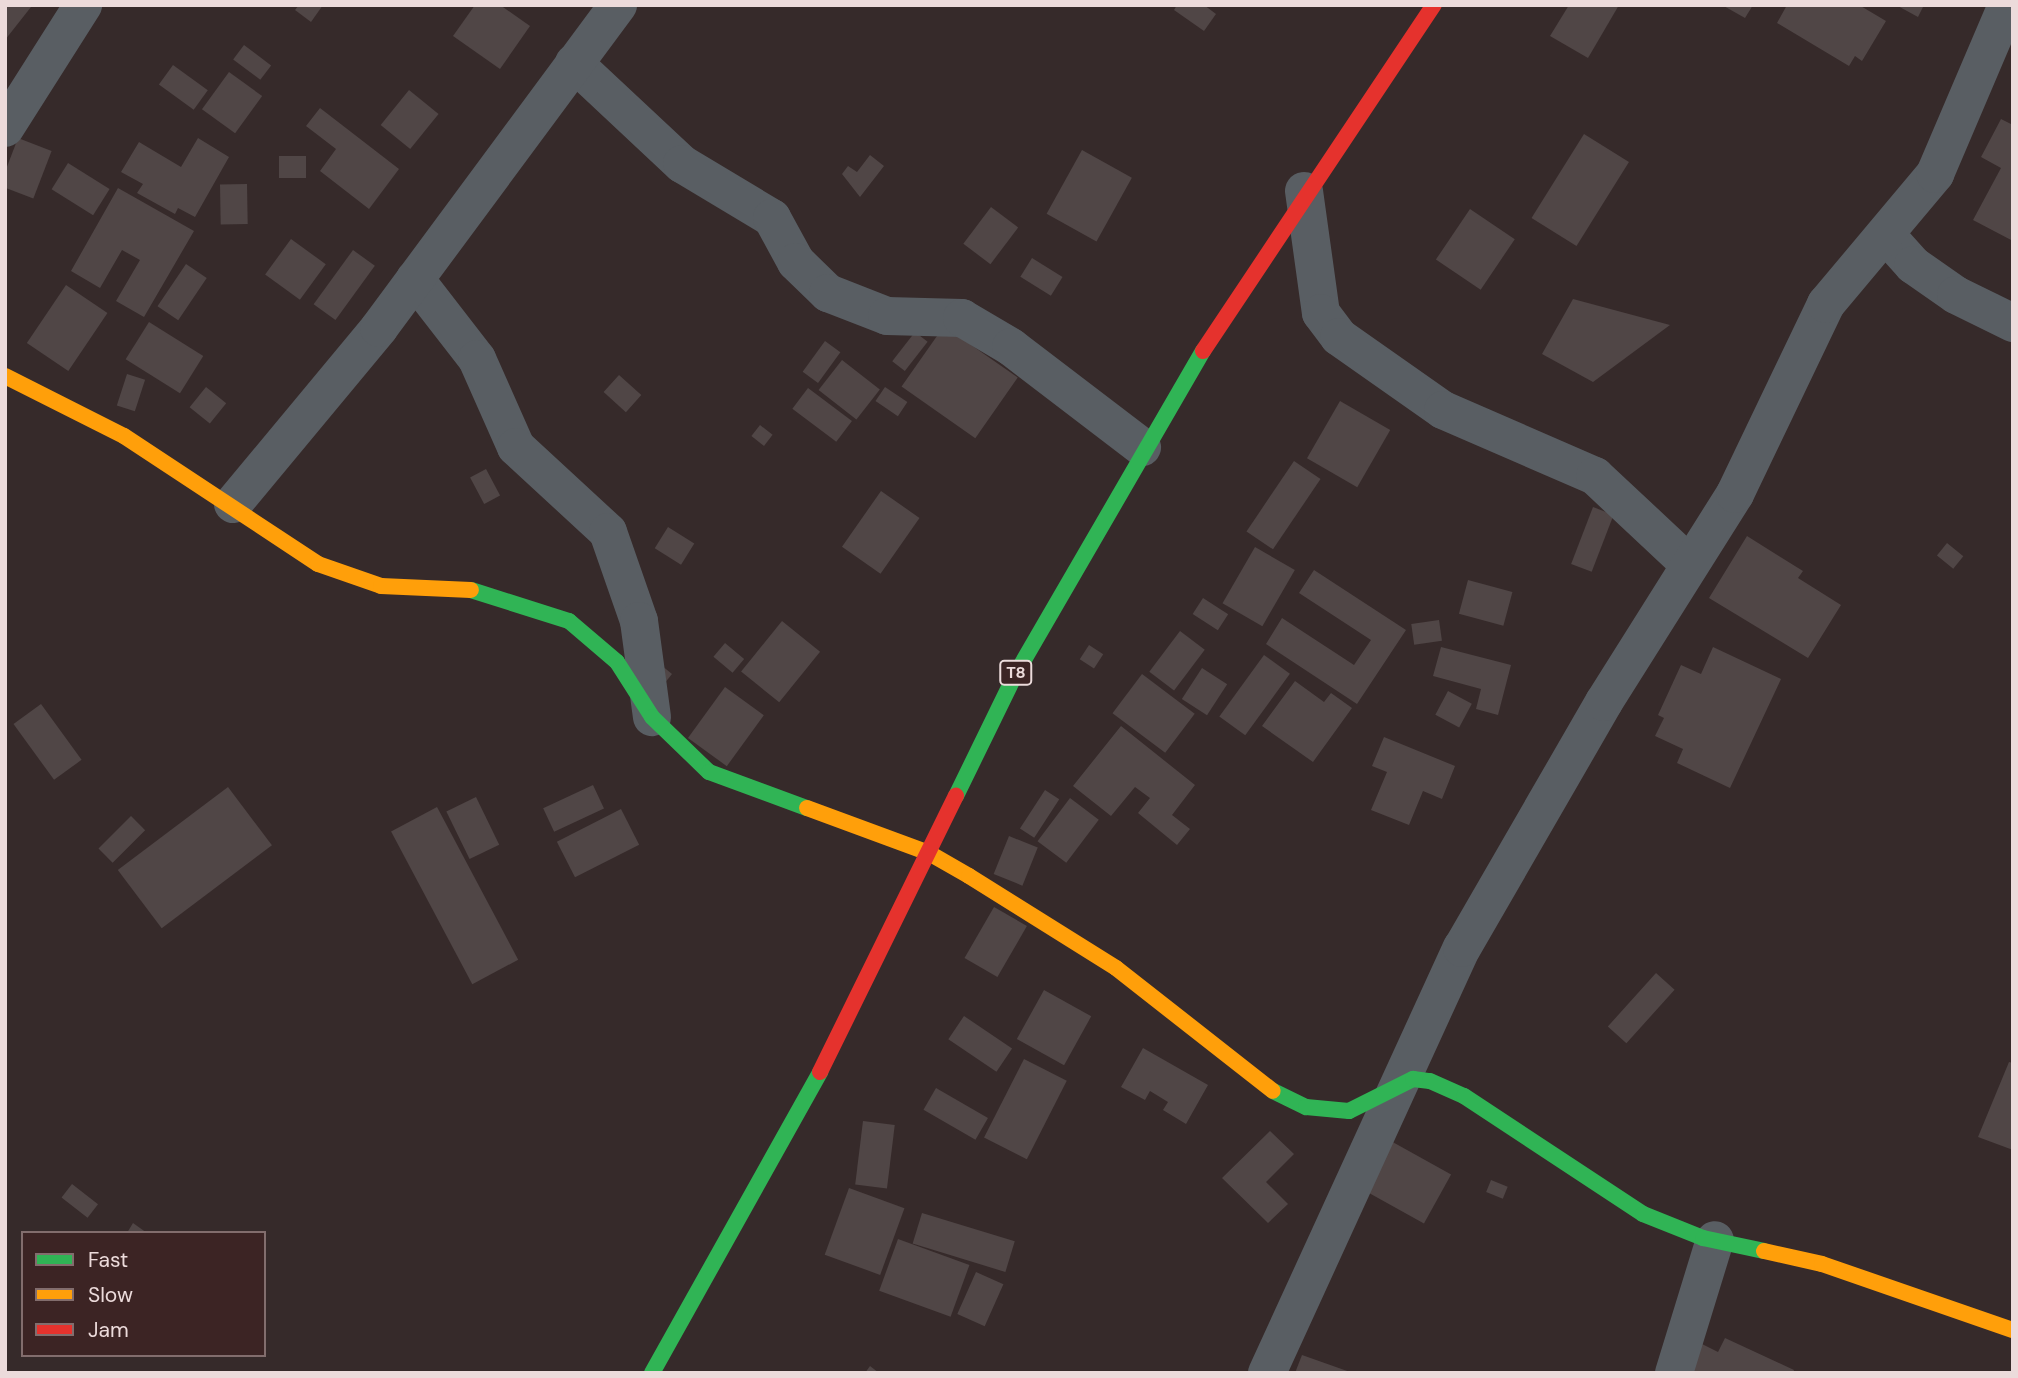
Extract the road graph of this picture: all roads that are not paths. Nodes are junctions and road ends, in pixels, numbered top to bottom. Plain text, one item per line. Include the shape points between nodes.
1 (83, 5) edge
2 (618, 5) edge
3 (1434, 5) edge
4 (2007, 5) edge
5 (574, 63) junction
6 (5, 128) edge
7 (1304, 191) junction
8 (1887, 236) junction
9 (415, 279) junction
10 (2013, 323) edge
11 (5, 376) edge
12 (1142, 447) junction
13 (233, 504) junction
14 (1688, 563) junction
15 (652, 717) junction
16 (929, 853) junction
17 (1397, 1086) junction
18 (1716, 1240) junction
19 (2013, 1330) edge
20 (652, 1373) edge
21 (1267, 1373) edge
22 (1674, 1373) edge

1 - 6 street
2 - 5 street
3 - 7 main road, T8
4 - 8 street via 1935,174
5 - 9 street
5 - 12 street via 682,164 772,218 796,262 828,293 887,316 962,318 1011,346
7 - 12 main road, T8
7 - 14 street via 1321,313 1339,337 1443,410 1595,476
8 - 10 street via 1945,287
8 - 14 street via 1826,304 1735,494
9 - 13 street
9 - 15 street via 477,359 516,447 608,532 639,621
11 - 13 main road via 124,436
12 - 16 main road, T8 via 1014,677
13 - 15 main road via 318,564 351,578 419,591 488,591 569,621 617,662
14 - 17 street via 1462,948
15 - 16 main road via 709,772
16 - 17 main road via 1096,954 1277,1094 1306,1107 1349,1111
16 - 20 main road, T8 via 828,1058
17 - 18 main road via 1421,1079 1464,1096 1643,1214
17 - 21 street
18 - 19 main road via 1811,1261
18 - 22 street

